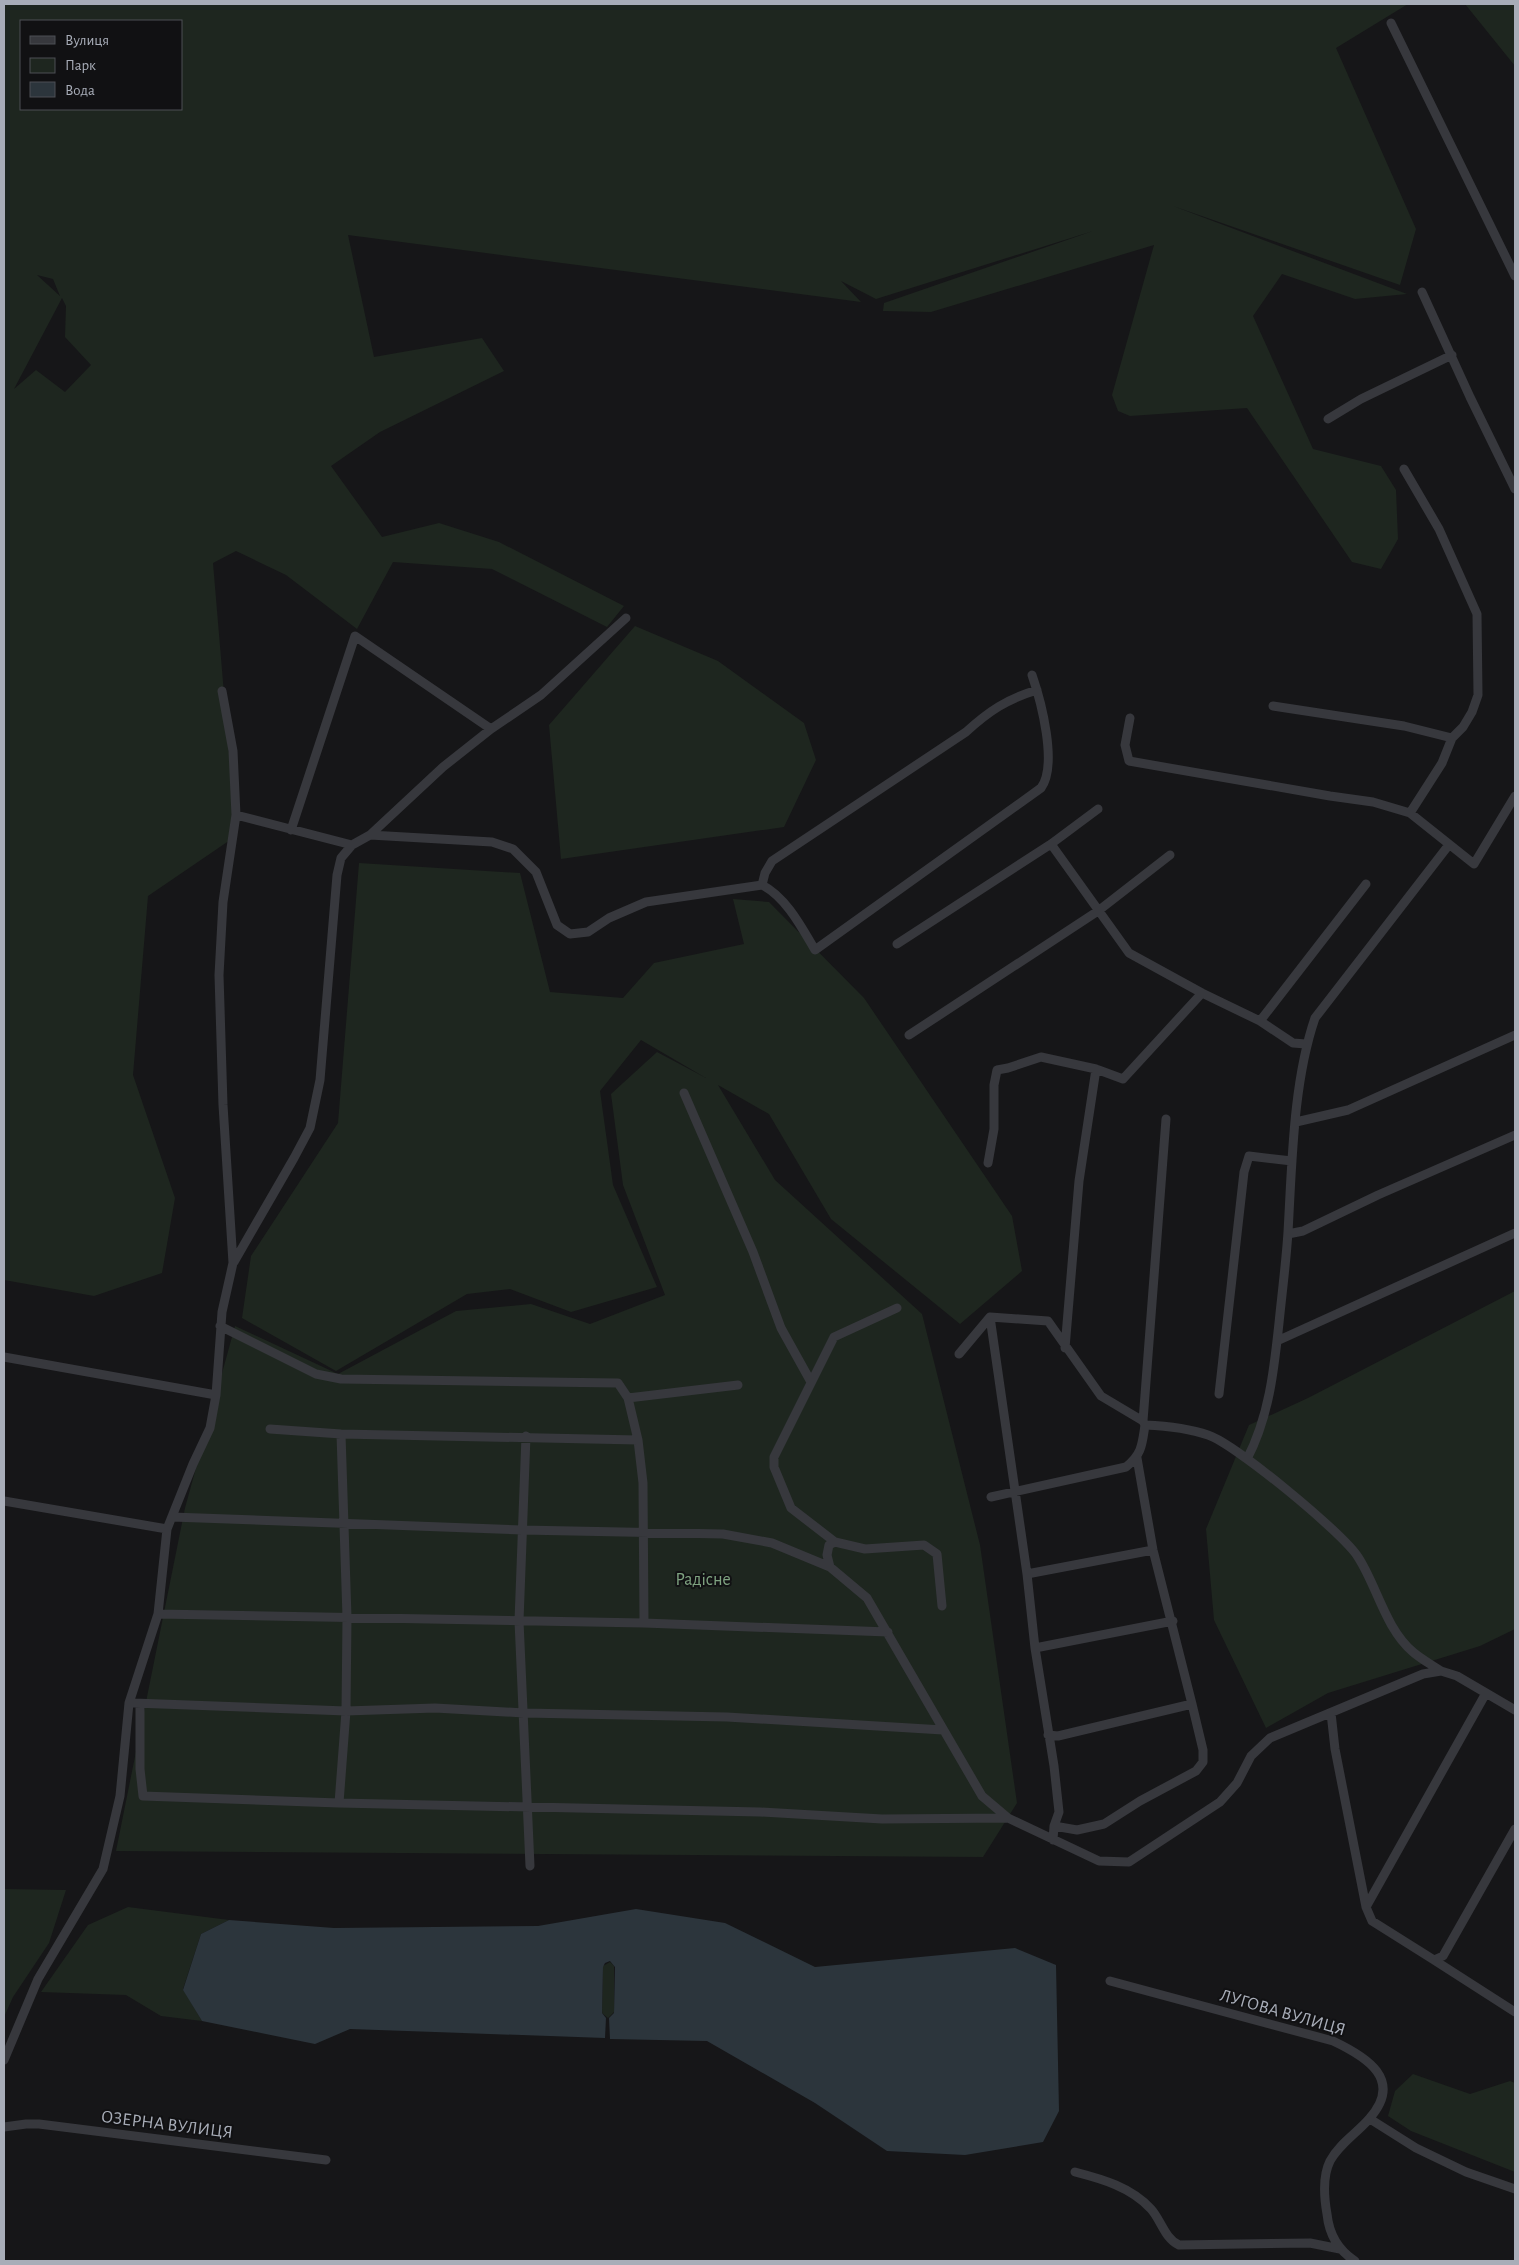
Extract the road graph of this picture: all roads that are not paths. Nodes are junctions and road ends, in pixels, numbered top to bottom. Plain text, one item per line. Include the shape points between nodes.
1 (1391, 23) dead end
2 (1515, 276) edge
3 (1422, 292) dead end
4 (1452, 355) junction
5 (1328, 419) dead end
6 (1404, 469) dead end
7 (1515, 489) edge
8 (626, 618) dead end
9 (1032, 675) dead end
10 (1037, 690) junction
11 (222, 691) dead end
12 (1274, 706) dead end
13 (1130, 718) dead end
14 (491, 729) junction
15 (1452, 738) junction
16 (1515, 796) edge
17 (1098, 809) dead end
18 (1410, 813) junction
19 (236, 816) junction
20 (291, 830) junction
21 (370, 835) junction
22 (352, 844) junction
23 (1051, 844) junction
24 (1448, 846) junction
25 (1170, 854) dead end
26 (1366, 884) dead end
27 (762, 885) junction
28 (1098, 910) junction
29 (897, 944) dead end
30 (1202, 993) junction
31 (1260, 1021) junction
32 (909, 1035) dead end
33 (1515, 1035) edge
34 (1306, 1044) junction
35 (1096, 1069) junction
36 (684, 1093) dead end
37 (1166, 1119) dead end
38 (1296, 1122) junction
39 (1515, 1135) edge
40 (1292, 1161) junction
41 (988, 1163) dead end
42 (1515, 1233) edge
43 (1288, 1234) junction
44 (233, 1263) junction
45 (897, 1308) dead end
46 (990, 1317) junction
47 (220, 1326) junction
48 (1277, 1341) junction
49 (1065, 1348) junction
50 (959, 1354) dead end
51 (4, 1357) edge
52 (811, 1382) junction
53 (738, 1385) dead end
54 (1219, 1394) dead end
55 (216, 1395) junction
56 (628, 1398) junction
57 (1144, 1423) junction
58 (270, 1429) dead end
59 (341, 1434) junction
60 (526, 1436) junction
61 (638, 1440) junction
62 (1137, 1458) junction
63 (1247, 1459) junction
64 (1014, 1492) junction
65 (991, 1497) dead end
66 (4, 1501) edge
67 (172, 1517) junction
68 (343, 1524) junction
69 (167, 1529) junction
70 (522, 1530) junction
71 (644, 1532) junction
72 (835, 1542) junction
73 (1153, 1550) junction
74 (830, 1567) junction
75 (1027, 1574) junction
76 (942, 1606) dead end
77 (158, 1614) junction
78 (347, 1617) junction
79 (519, 1621) junction
80 (1173, 1621) junction
81 (644, 1623) junction
82 (888, 1632) junction
83 (1035, 1648) junction
84 (1441, 1671) junction
85 (1486, 1693) junction
86 (129, 1703) junction
87 (140, 1704) junction
88 (1192, 1704) junction
89 (346, 1710) junction
90 (1515, 1710) edge
91 (524, 1713) junction
92 (1331, 1713) junction
93 (943, 1730) junction
94 (1048, 1736) junction
95 (340, 1804) junction
96 (528, 1807) junction
97 (1008, 1818) junction
98 (1054, 1826) junction
99 (1515, 1829) edge
100 (1053, 1840) junction
101 (530, 1866) dead end
102 (1366, 1906) junction
103 (1434, 1960) junction
104 (1110, 1981) dead end
105 (1515, 2012) edge
106 (4, 2060) edge
107 (1370, 2118) junction
108 (4, 2127) edge
109 (326, 2160) dead end
110 (1075, 2172) dead end
111 (1515, 2188) edge
112 (1340, 2249) junction
113 (1355, 2261) edge

1 - 2 street
3 - 4 street
4 - 5 street via 1361,399
4 - 7 street
6 - 15 street via 1439,529 1477,614 1478,695 1463,727
8 - 14 street via 541,696
9 - 10 street
10 - 27 street via 991,710 966,732 772,861
10 - 27 street via 1048,765 1041,788 815,950 786,905
11 - 19 street via 233,751
12 - 15 street via 1404,726
13 - 18 street via 1125,744 1129,761 1373,802
14 - 20 street via 355,636
14 - 21 street via 443,767
15 - 18 street via 1442,762
16 - 24 street via 1474,864
17 - 23 street
18 - 24 street
19 - 20 street
19 - 44 street via 223,902 219,975
20 - 22 street
21 - 22 street
21 - 27 street via 492,842 513,849 536,872 557,925 570,934 588,932 609,918 646,902
22 - 44 street via 341,858 337,875 320,1080 310,1128
23 - 28 street
23 - 29 street
24 - 34 street via 1315,1018
25 - 28 street
26 - 31 street
28 - 30 street via 1129,953
28 - 32 street
30 - 31 street
30 - 35 street via 1123,1079
31 - 34 street via 1294,1043
33 - 38 street via 1348,1110
34 - 38 street
35 - 41 street via 1041,1057 997,1070 994,1129
35 - 49 street via 1079,1181
36 - 52 street via 753,1252 781,1328
37 - 57 street
38 - 40 street
39 - 43 street via 1303,1231
40 - 43 street
40 - 54 street via 1249,1156 1244,1172
42 - 48 street
43 - 48 street
44 - 47 street
45 - 52 street via 834,1337
46 - 49 street via 1048,1321
46 - 50 street
46 - 64 street
47 - 55 street
47 - 56 street via 316,1374 341,1380 618,1383
48 - 63 street via 1269,1398 1259,1436
49 - 57 street via 1101,1396
51 - 55 street
52 - 72 street via 774,1457 774,1467 791,1508
53 - 56 street
55 - 67 street via 210,1428
56 - 61 street
57 - 62 street
57 - 63 street via 1210,1435
58 - 59 street
59 - 60 street
59 - 68 street
60 - 61 street
60 - 70 street
61 - 71 street
62 - 64 street via 1126,1468
62 - 73 street
63 - 84 street via 1327,1524 1358,1556 1393,1626 1412,1651
64 - 65 street
64 - 75 street
66 - 69 street
67 - 68 street
67 - 69 street
68 - 70 street
68 - 78 street
69 - 77 street
70 - 71 street
70 - 79 street
71 - 74 street via 723,1534 772,1543
71 - 81 street
72 - 74 street via 829,1545 827,1555
72 - 76 street via 866,1549 924,1545 932,1548 937,1554
73 - 75 street
73 - 80 street
74 - 82 street via 867,1598
75 - 83 street
77 - 78 street
77 - 86 street
78 - 79 street
78 - 89 street
79 - 81 street
79 - 91 street
80 - 83 street
80 - 88 street
81 - 82 street
82 - 93 street
83 - 94 street
84 - 85 street via 1457,1676
84 - 92 street via 1423,1674
85 - 90 street
85 - 102 street
86 - 87 street
86 - 106 street via 120,1796 103,1869 38,1979
87 - 89 street
87 - 95 street via 142,1796
88 - 94 street
88 - 98 street via 1203,1750 1203,1762 1196,1770 1104,1824 1077,1830
89 - 91 street via 436,1708
89 - 95 street
91 - 93 street via 727,1717
91 - 96 street
92 - 100 street via 1270,1738 1251,1756 1237,1783 1220,1802 1129,1862 1099,1861
92 - 102 street
93 - 97 street via 982,1796
94 - 98 street via 1059,1812
95 - 96 street
96 - 97 street via 882,1818
96 - 101 street
97 - 100 street
98 - 100 street
99 - 103 street via 1443,1956
102 - 103 street via 1372,1921
103 - 105 street
104 - 107 street, ЛУГОВА ВУЛИЦЯ via 1278,2025 1352,2050 1379,2072 1383,2082 1383,2096
107 - 111 street via 1416,2148 1466,2172
107 - 112 street, ЛУГОВА ВУЛИЦЯ via 1330,2161 1326,2174 1324,2191 1328,2226
108 - 109 street, ОЗЕРНА ВУЛИЦЯ via 39,2124
110 - 112 street via 1126,2189 1136,2196 1158,2217 1169,2239 1179,2245 1310,2242
112 - 113 street

